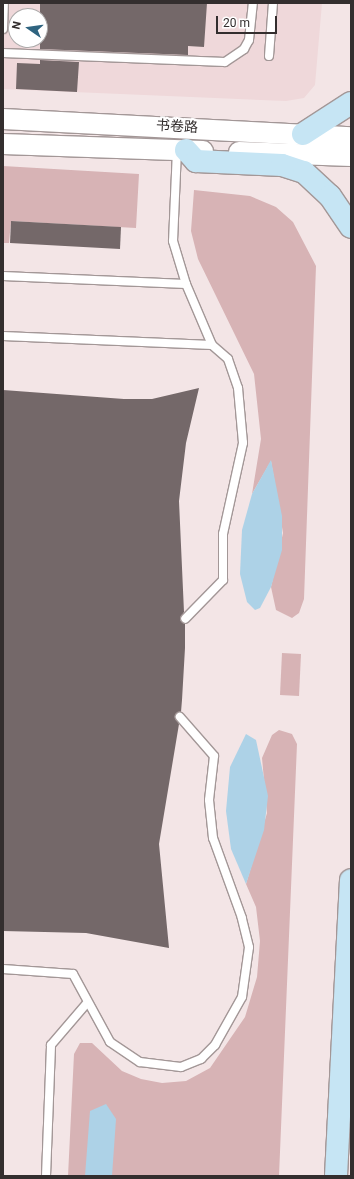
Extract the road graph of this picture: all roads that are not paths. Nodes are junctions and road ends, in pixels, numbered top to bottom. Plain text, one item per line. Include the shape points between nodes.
1 (4, 3) edge
2 (253, 3) edge
3 (273, 3) edge
4 (3, 29) edge
5 (3, 53) edge
6 (269, 56) dead end
7 (351, 103) edge
8 (3, 119) edge
9 (304, 134) junction
10 (351, 137) edge
11 (3, 144) edge
12 (182, 150) junction
13 (351, 156) edge
14 (351, 227) edge
15 (3, 276) edge
16 (186, 284) junction
17 (3, 336) edge
18 (212, 345) junction
19 (185, 619) dead end
20 (180, 717) dead end
21 (351, 880) edge
22 (3, 969) edge
23 (87, 1003) junction
24 (46, 1176) edge
25 (336, 1176) edge

1 - 4 lane
2 - 5 lane via 249,40 244,49 225,62
3 - 6 lane
7 - 9 main road
8 - 9 street, 书卷路
9 - 10 street, 书卷路
11 - 12 street, 书卷路
12 - 13 street, 书卷路
12 - 14 main road via 196,161 282,165 304,172 330,196
12 - 16 lane via 172,241
15 - 16 lane
16 - 18 lane
17 - 18 lane
18 - 19 lane via 223,352 234,370 243,442 223,534 223,580
20 - 23 lane via 214,756 209,800 213,838 242,918 249,947 242,997 226,1027 201,1059 170,1068 140,1062 118,1050
21 - 25 main road
22 - 23 lane via 73,974
23 - 24 lane via 51,1045

